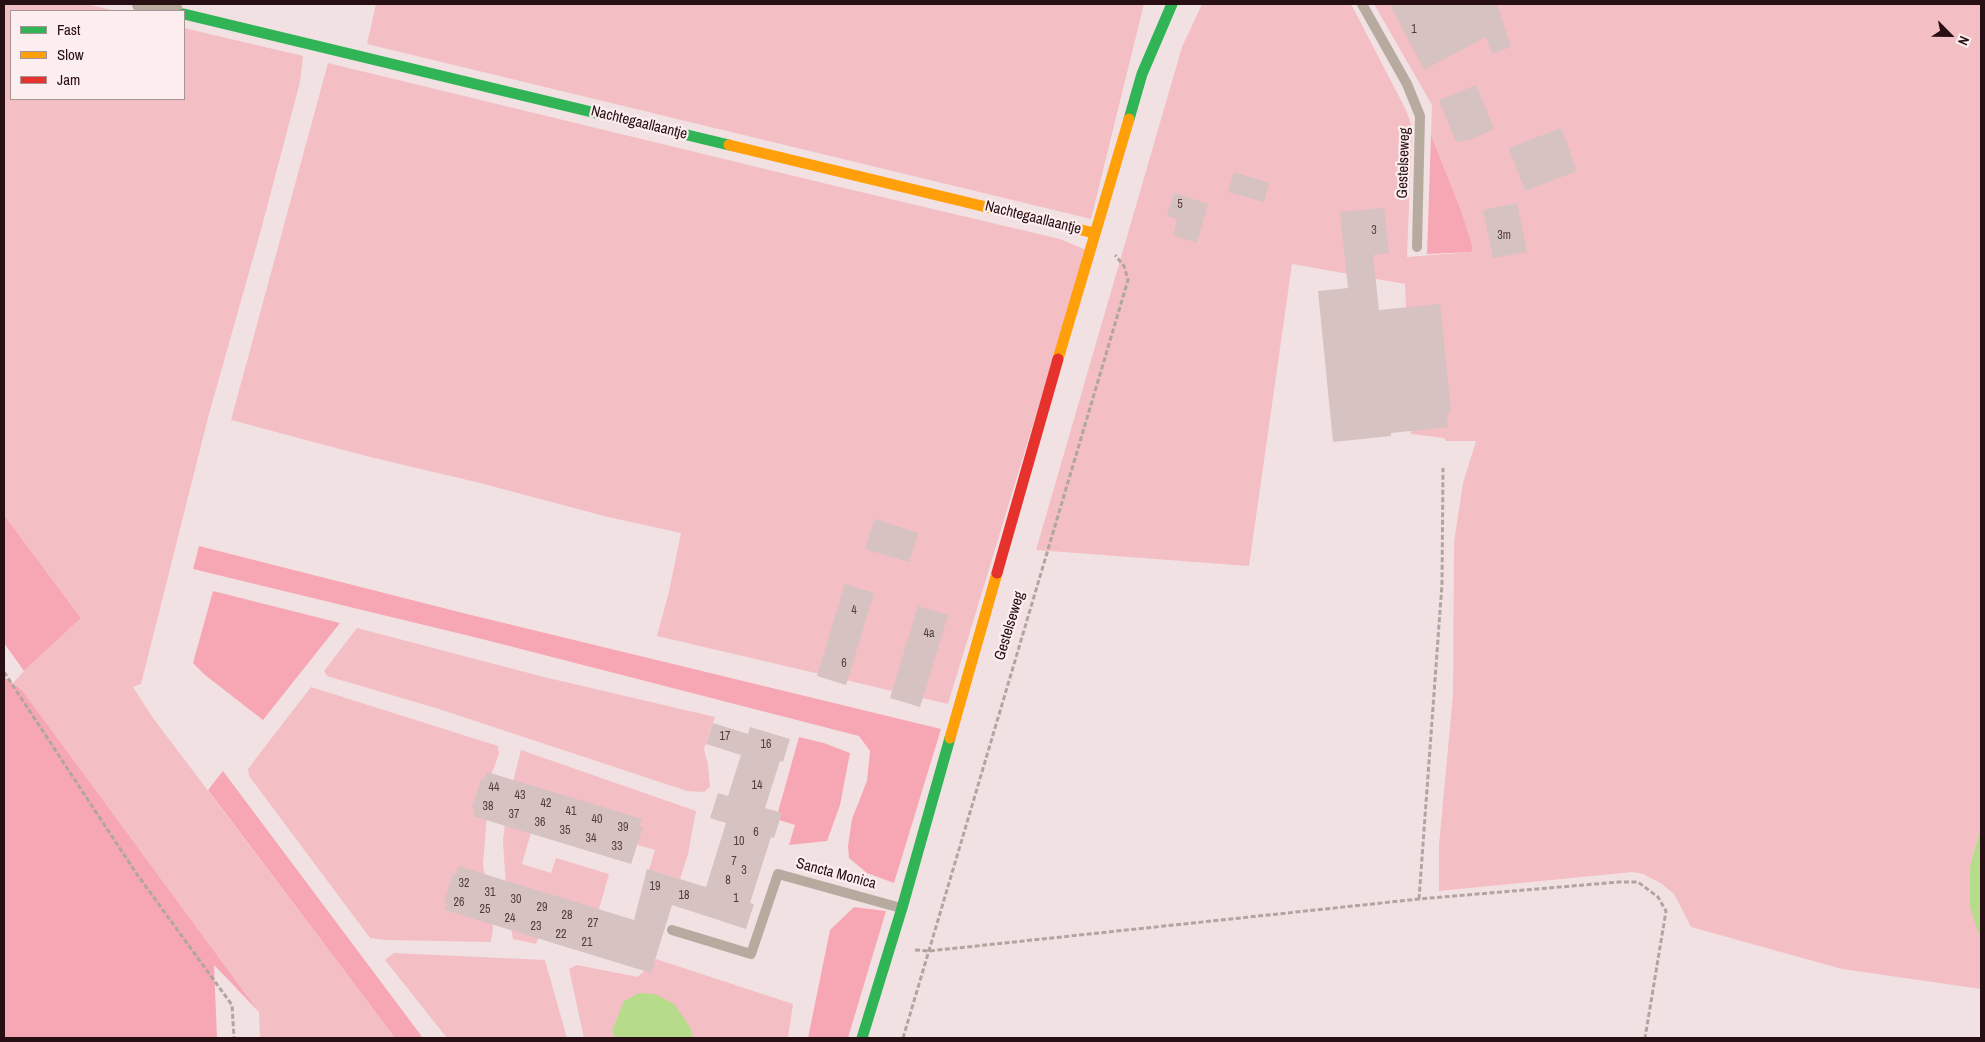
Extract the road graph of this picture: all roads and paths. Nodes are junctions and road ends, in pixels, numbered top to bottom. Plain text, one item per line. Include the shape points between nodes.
1 (142, 4) edge
2 (1172, 4) edge
3 (1362, 4) edge
4 (169, 10) edge
5 (185, 14) edge
6 (1094, 233) junction
7 (1417, 248) dead end
8 (1443, 468) dead end
9 (4, 672) edge
10 (1418, 899) junction
11 (902, 908) junction
12 (672, 930) dead end
13 (889, 949) junction
14 (929, 951) junction
15 (234, 1038) edge
16 (862, 1038) edge
17 (903, 1038) edge
18 (1645, 1038) edge

1 - 4 street
2 - 6 street, Gestelseweg via 1142,74
3 - 7 lane, Gestelseweg via 1407,84 1420,116
5 - 6 street, Nachtegaallaantje
6 - 11 street, Gestelseweg
6 - 14 path, Gestelseweg via 1124,266 1128,280
8 - 10 path via 1442,584
9 - 15 path via 136,873 232,1005
10 - 14 path
10 - 18 path via 1638,882 1658,898 1666,911
11 - 12 lane, Sancta Monica via 778,874 751,954
11 - 13 street, Gestelseweg
13 - 14 path
13 - 16 street, Gestelseweg
14 - 17 path, Gestelseweg

